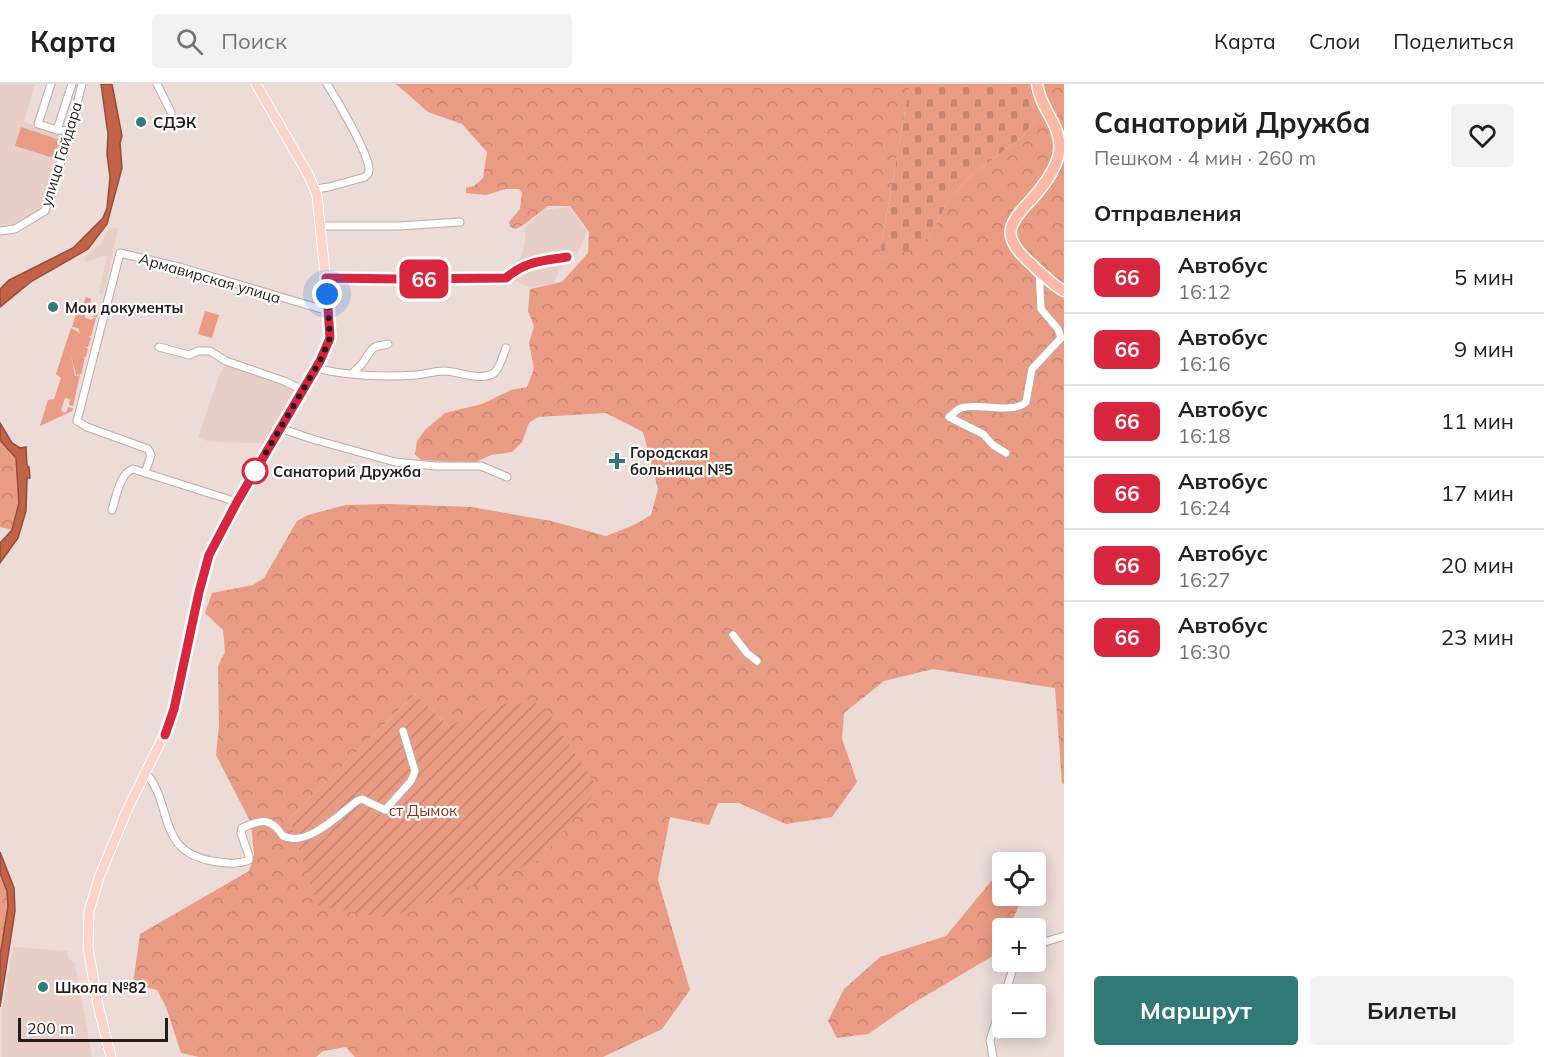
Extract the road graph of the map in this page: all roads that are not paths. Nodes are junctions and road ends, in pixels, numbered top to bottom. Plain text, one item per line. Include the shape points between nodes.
1 (51, 84) edge
2 (72, 84) edge
3 (82, 84) edge
4 (157, 84) edge
5 (256, 84) edge
6 (327, 84) edge
7 (1037, 84) edge
8 (171, 112) dead end
9 (57, 130) junction
10 (70, 131) junction
11 (315, 189) junction
12 (460, 222) dead end
13 (321, 226) junction
14 (0, 231) edge
15 (567, 257) dead end
16 (1039, 271) junction
17 (326, 278) junction
18 (1064, 291) edge
19 (328, 311) junction
20 (388, 344) dead end
21 (159, 347) dead end
22 (506, 348) dead end
23 (316, 368) junction
24 (353, 373) junction
25 (303, 390) junction
26 (280, 428) junction
27 (1006, 453) dead end
28 (145, 472) junction
29 (507, 477) dead end
30 (237, 502) junction
31 (112, 510) dead end
32 (733, 634) dead end
33 (757, 661) dead end
34 (403, 731) dead end
35 (146, 774) junction
36 (1064, 936) edge
37 (1046, 942) edge
38 (992, 1034) edge
39 (111, 1057) edge
40 (993, 1057) edge

1 - 9 street via 38,124
2 - 9 street
3 - 10 street, улица Гайдара
4 - 8 street
5 - 11 main road
6 - 11 street via 343,109 369,169 364,177
7 - 16 highway via 1043,107 1059,131 1058,156 1042,186 1014,219 1011,232 1018,251
9 - 10 street
10 - 14 street, улица Гайдара via 45,211 15,229
11 - 13 main road
12 - 13 street
13 - 17 main road
15 - 17 street via 529,263 506,278
16 - 18 highway
16 - 27 street via 1041,309 1061,338 1032,369 1026,402 1018,407 961,408 949,417 983,434
17 - 19 main road
19 - 23 main road via 330,338
19 - 28 street, Армавирская улица via 120,253 77,421 148,449 151,455
20 - 24 street via 369,350
21 - 25 street via 189,355 210,351 226,361
22 - 24 street via 496,371 481,376 441,371 374,376
23 - 24 street
23 - 25 main road
25 - 26 main road
26 - 29 street via 395,462 481,465
26 - 30 main road
28 - 30 street
28 - 31 street via 126,472
30 - 35 main road via 205,568 174,709
32 - 33 street
34 - 35 street via 415,771 385,810 357,801 317,832 298,839 283,836 272,822 254,823 242,828 249,860 242,863 205,859 179,846 153,782
35 - 39 main road via 100,875 89,911 89,955
36 - 37 street
38 - 40 street

